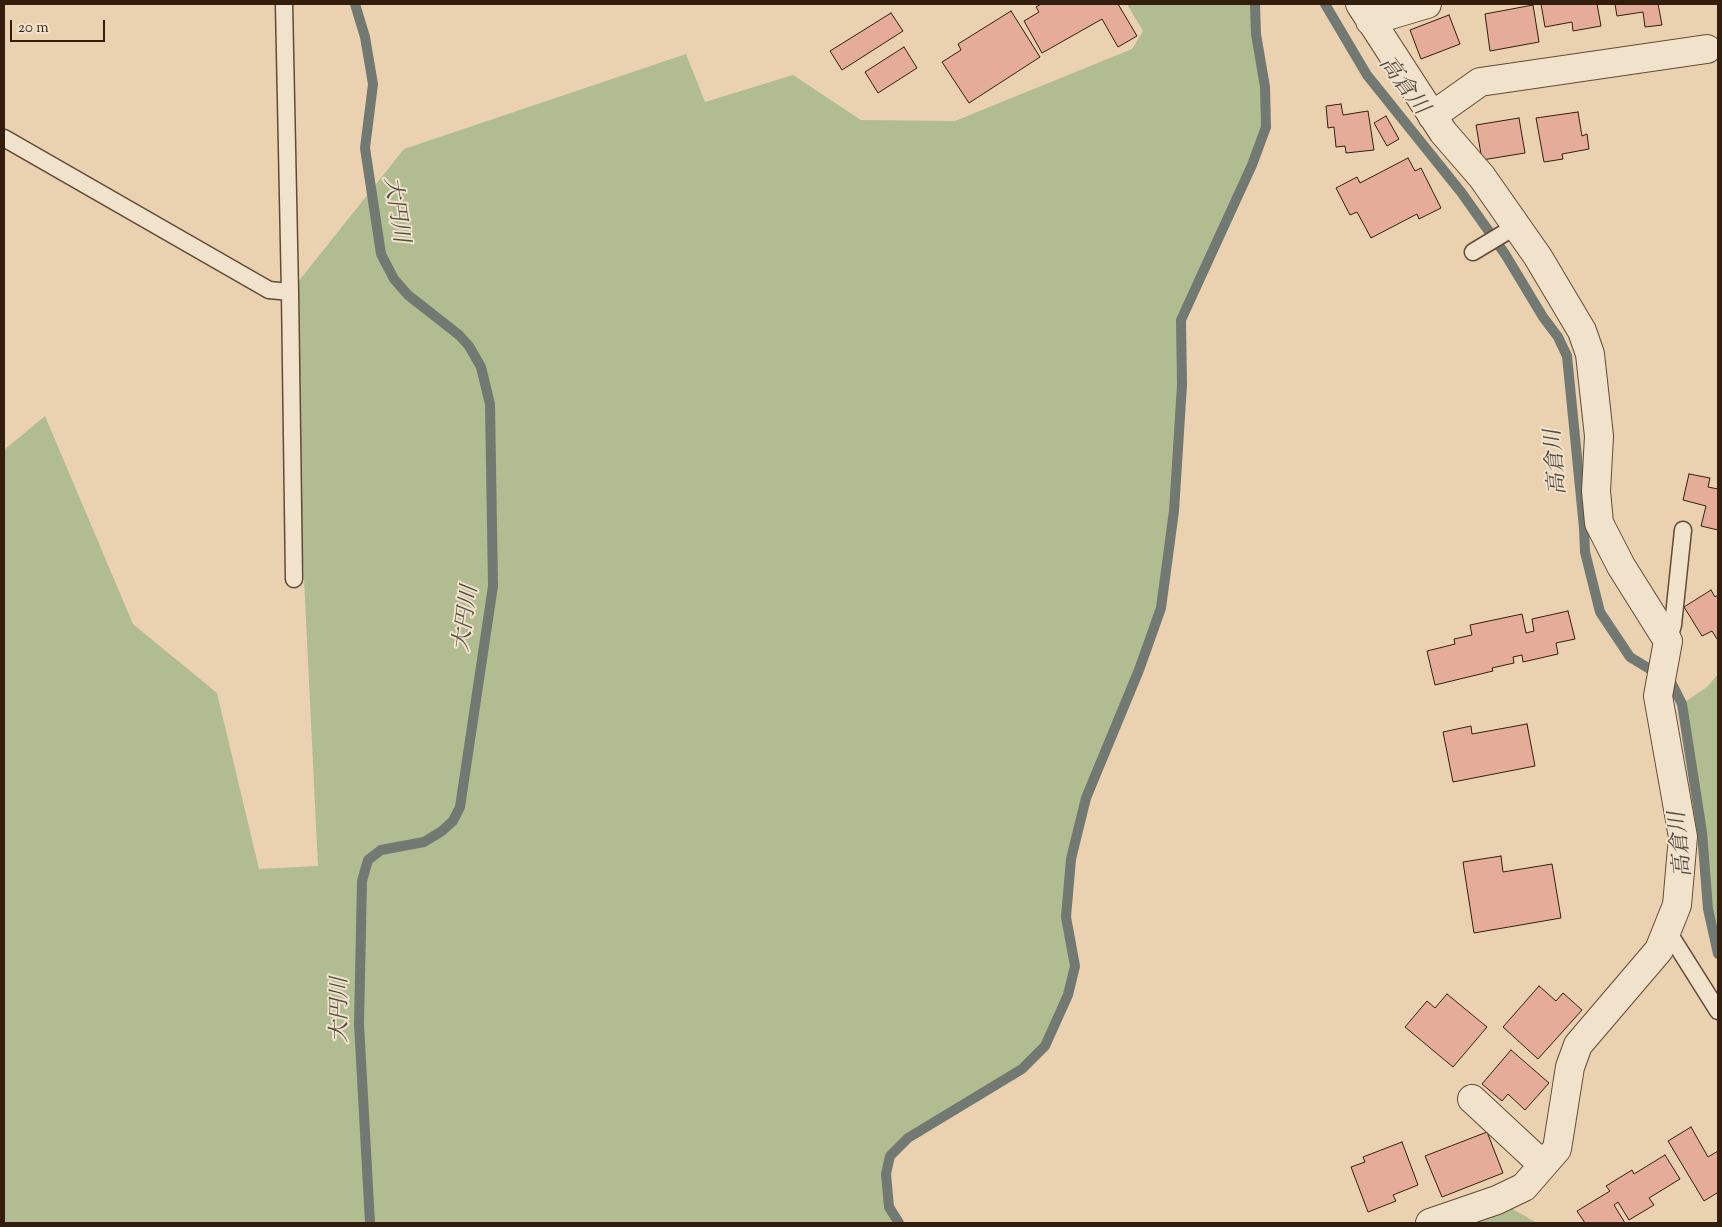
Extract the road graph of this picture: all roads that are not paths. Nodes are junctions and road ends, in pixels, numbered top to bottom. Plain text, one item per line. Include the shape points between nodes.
1 (284, 4) edge
2 (1427, 4) edge
3 (1365, 12) edge
4 (1707, 49) dead end
5 (1432, 116) junction
6 (4, 138) edge
7 (1510, 230) junction
8 (1479, 248) dead end
9 (290, 292) junction
10 (1683, 530) dead end
11 (294, 579) dead end
12 (1667, 648) junction
13 (1667, 930) junction
14 (1718, 1010) edge
15 (1472, 1099) dead end
16 (1543, 1165) junction
17 (1430, 1223) edge

1 - 9 lane
2 - 3 street
3 - 5 street
4 - 5 street via 1480,82
5 - 7 street via 1482,177
6 - 9 lane via 268,290
7 - 8 lane
7 - 12 street via 1538,257 1582,331 1590,354 1599,436 1596,491 1599,523
9 - 11 lane
10 - 12 lane via 1673,624
12 - 13 street via 1658,696 1683,837 1677,905
13 - 14 lane
13 - 16 street via 1659,950 1578,1045 1570,1068 1557,1149
15 - 16 street
16 - 17 street via 1524,1188

